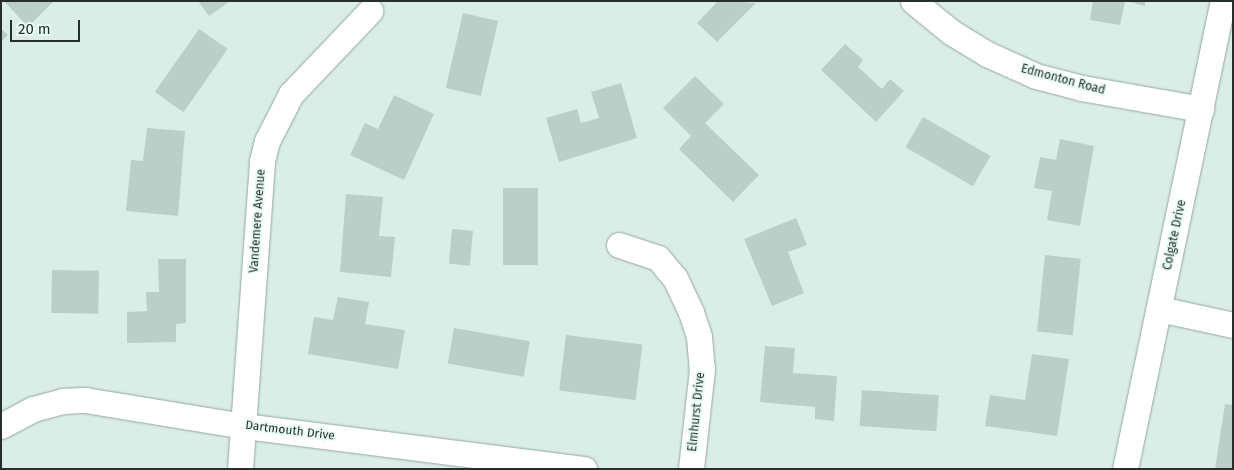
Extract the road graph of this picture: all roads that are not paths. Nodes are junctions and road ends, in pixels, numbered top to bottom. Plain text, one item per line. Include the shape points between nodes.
1 (913, 1) edge
2 (1223, 1) edge
3 (370, 11) dead end
4 (1201, 109) junction
5 (619, 245) dead end
6 (1159, 309) junction
7 (1233, 325) edge
8 (1, 426) edge
9 (244, 426) junction
10 (240, 469) edge
11 (584, 469) edge
12 (691, 469) edge
13 (1125, 469) edge

1 - 4 street, Edmonton Road via 951,32 987,54 1036,76 1082,88
2 - 4 street, Colgate Drive
3 - 9 street, Vandemere Avenue via 290,94 267,141 262,161
4 - 6 street, Colgate Drive
5 - 12 street, Elmhurst Drive via 658,258 675,278 691,312 699,337 702,369
6 - 7 street
6 - 13 street, Colgate Drive
8 - 9 street, Dartmouth Drive via 33,409 64,401 85,400
9 - 10 street, Vandemere Avenue
9 - 11 street, Dartmouth Drive

